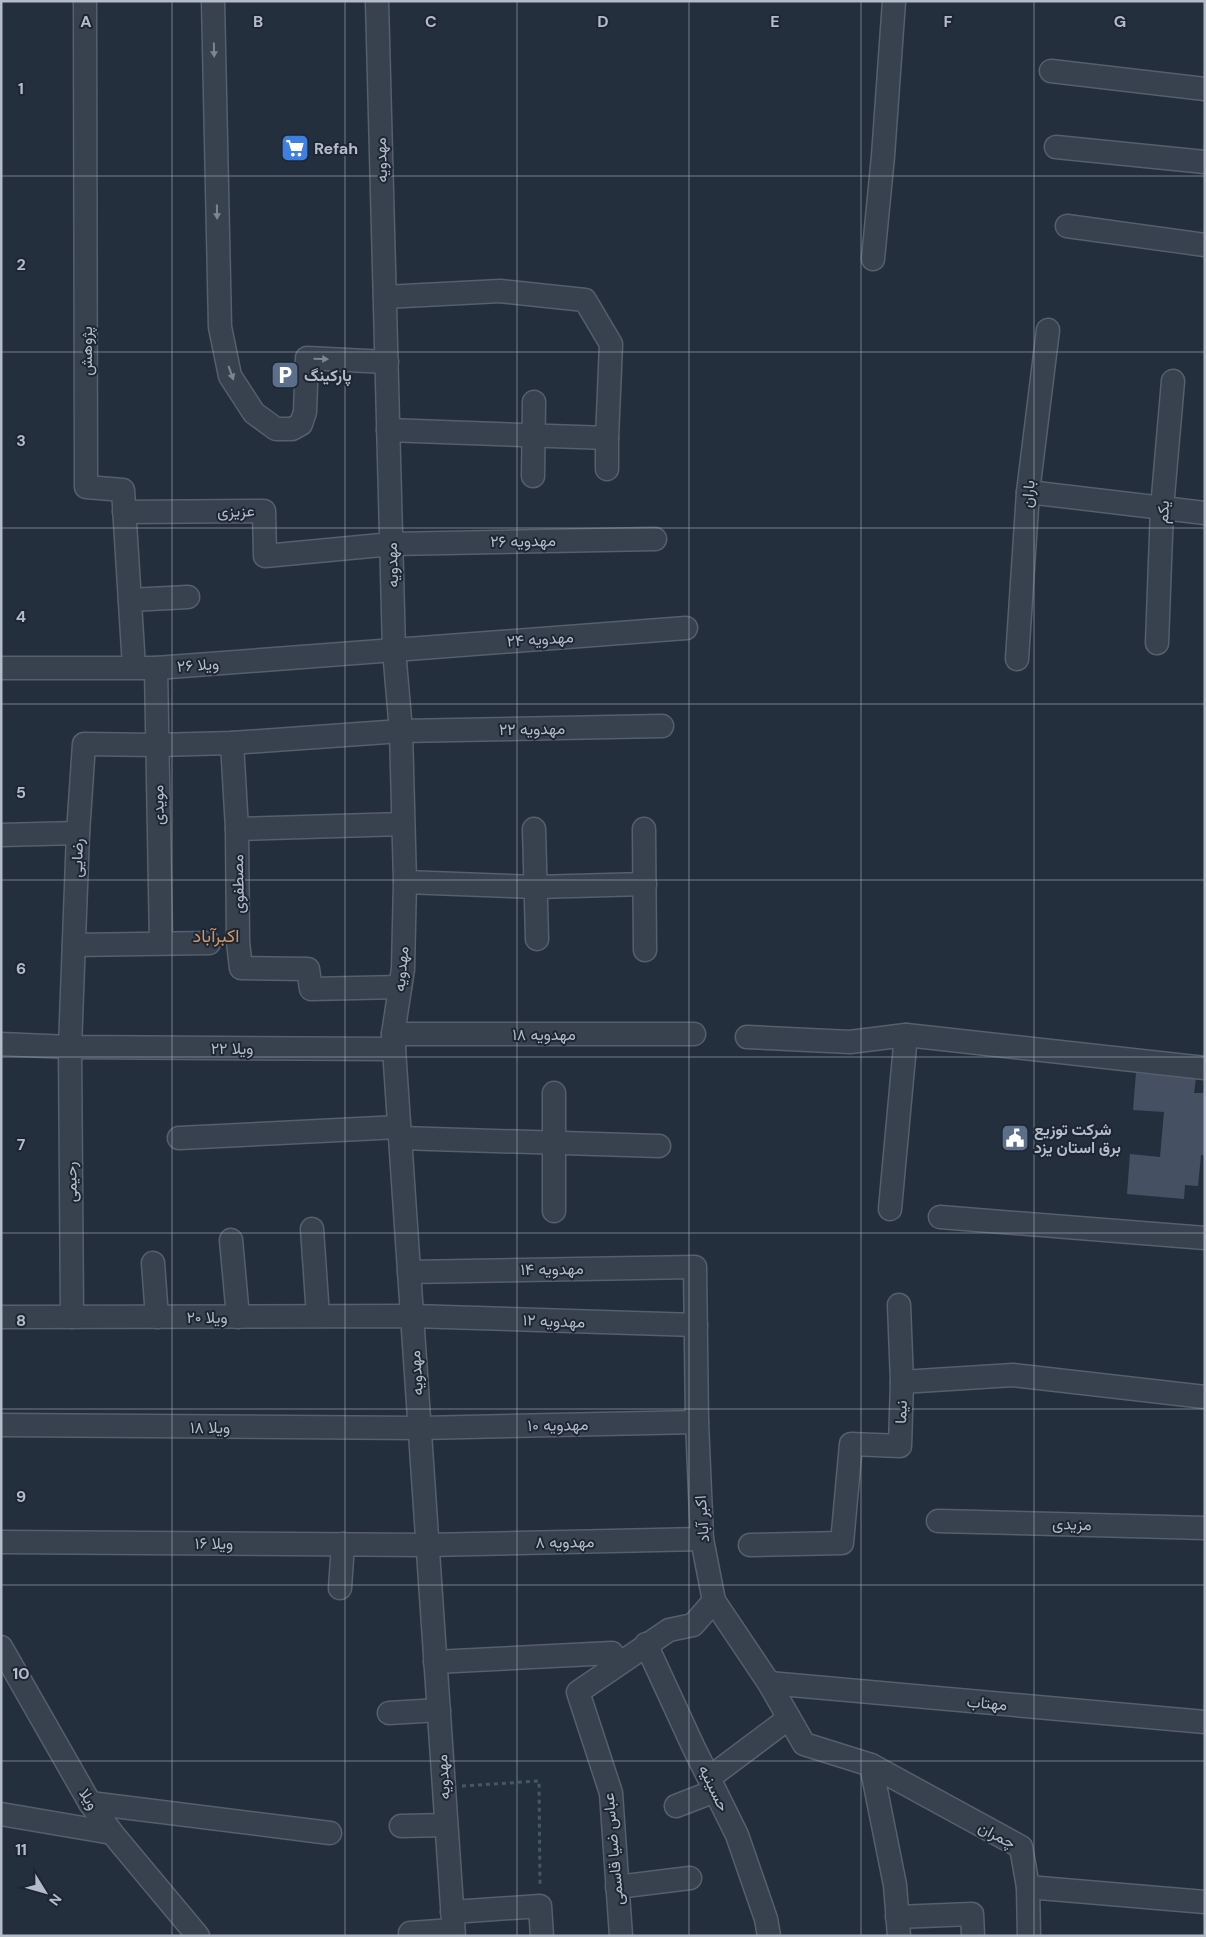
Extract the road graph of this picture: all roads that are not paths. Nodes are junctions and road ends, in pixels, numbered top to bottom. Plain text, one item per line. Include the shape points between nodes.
1 (85, 1) edge
2 (213, 1) edge
3 (377, 1) edge
4 (894, 1) edge
5 (1052, 71) dead end
6 (1205, 89) edge
7 (1056, 147) dead end
8 (1205, 162) edge
9 (1067, 226) dead end
10 (1205, 245) edge
11 (874, 259) dead end
12 (385, 297) junction
13 (1048, 330) dead end
14 (387, 362) junction
15 (1173, 381) dead end
16 (534, 402) dead end
17 (388, 430) junction
18 (534, 436) junction
19 (607, 438) junction
20 (607, 469) dead end
21 (533, 476) dead end
22 (1028, 492) junction
23 (1162, 508) junction
24 (124, 512) junction
25 (1205, 513) edge
26 (655, 539) dead end
27 (392, 544) junction
28 (188, 597) dead end
29 (130, 600) junction
30 (686, 628) dead end
31 (1157, 643) dead end
32 (394, 650) junction
33 (1017, 659) dead end
34 (145, 667) junction
35 (1, 668) edge
36 (662, 726) dead end
37 (401, 731) junction
38 (232, 743) junction
39 (157, 746) junction
40 (403, 824) junction
41 (237, 828) junction
42 (534, 829) dead end
43 (644, 829) dead end
44 (78, 833) junction
45 (1, 835) edge
46 (405, 882) junction
47 (645, 884) junction
48 (536, 887) junction
49 (537, 939) dead end
50 (161, 943) junction
51 (209, 943) dead end
52 (74, 945) junction
53 (646, 950) dead end
54 (400, 987) junction
55 (694, 1034) dead end
56 (906, 1034) junction
57 (747, 1037) dead end
58 (394, 1041) junction
59 (1, 1044) edge
60 (70, 1047) junction
61 (1205, 1068) edge
62 (554, 1093) dead end
63 (400, 1133) junction
64 (179, 1138) dead end
65 (554, 1143) junction
66 (659, 1146) dead end
67 (890, 1209) dead end
68 (554, 1211) dead end
69 (940, 1217) dead end
70 (312, 1229) dead end
71 (1205, 1238) edge
72 (231, 1240) dead end
73 (153, 1263) dead end
74 (695, 1267) joint
75 (409, 1272) junction
76 (899, 1305) dead end
77 (318, 1316) junction
78 (412, 1316) junction
79 (1, 1317) edge
80 (72, 1317) junction
81 (157, 1317) junction
82 (238, 1317) junction
83 (696, 1325) junction
84 (902, 1382) junction
85 (1205, 1397) edge
86 (697, 1422) junction
87 (1, 1425) edge
88 (420, 1428) junction
89 (938, 1521) dead end
90 (1205, 1528) edge
91 (702, 1539) junction
92 (1, 1542) edge
93 (343, 1544) junction
94 (427, 1544) junction
95 (750, 1545) dead end
96 (340, 1588) dead end
97 (714, 1602) junction
98 (646, 1644) junction
99 (1, 1647) edge
100 (435, 1662) junction
101 (618, 1664) junction
102 (769, 1683) junction
103 (439, 1710) junction
104 (389, 1714) dead end
105 (789, 1718) junction
106 (1205, 1722) edge
107 (804, 1744) joint
108 (871, 1765) junction
109 (712, 1785) junction
110 (90, 1803) junction
111 (676, 1806) dead end
112 (1, 1814) edge
113 (446, 1824) junction
114 (401, 1826) dead end
115 (112, 1833) junction
116 (330, 1833) dead end
117 (690, 1878) dead end
118 (617, 1887) junction
119 (1028, 1887) junction
120 (1205, 1902) edge
121 (453, 1926) edge
122 (898, 1926) edge
123 (410, 1932) dead end
124 (198, 1936) edge
125 (542, 1936) edge
126 (620, 1936) edge
127 (770, 1936) edge
128 (973, 1936) edge
129 (1029, 1936) edge

1 - 24 street, پژوهش via 86,487 123,490
2 -> 14 street via 220,327 230,376 254,413 276,429 292,429 301,424 305,412 307,358
3 - 12 street, مهدویه
4 - 11 street
5 - 6 street
7 - 8 street
9 - 10 street
12 - 14 street, مهدویه
12 - 19 street via 500,291 585,300 611,344
13 - 22 street, باران
14 - 17 street, مهدویه
15 - 23 street, یکم
16 - 18 street
17 - 18 street
17 - 27 street, مهدویه
18 - 19 street
18 - 21 street
19 - 20 street
22 - 23 street
22 - 33 street, باران
23 - 25 street
23 - 31 street, یکم
24 - 27 street, عزیزی via 264,511 265,556
24 - 29 street, پژوهش
26 - 27 street, مهدویه ۲۶
27 - 32 street, مهدویه
28 - 29 street
29 - 34 street, پژوهش
30 - 32 street, مهدویه ۲۴
32 - 34 street, ویلا ۲۶
32 - 37 street, مهدویه
34 - 35 street, ویلا ۲۶
34 - 39 street, مویدی
36 - 37 street, مهدویه ۲۲
37 - 38 street
37 - 40 street, مهدویه
38 - 39 street
38 - 41 street, مصطفوی
39 - 44 street, رضایی via 84,744
39 - 50 street, مویدی
40 - 41 street
40 - 46 street, مهدویه
41 - 54 street, مصطفوی via 241,968 308,969 311,989
42 - 48 street
43 - 47 street
44 - 45 street
44 - 52 street, رضایی
46 - 48 street
46 - 54 street, مهدویه
47 - 48 street
47 - 53 street
48 - 49 street
50 - 51 street
50 - 52 street
52 - 60 street, رضایی
54 - 58 street, مهدویه
55 - 58 street, مهدویه ۱۸
56 - 57 street via 850,1042
56 - 61 street
56 - 67 street
58 - 60 street, ویلا ۲۲
58 - 63 street, مهدویه
59 - 60 street, ویلا ۲۲
60 - 80 street, رحیمی
62 - 65 street
63 - 64 street
63 - 65 street
63 - 75 street, مهدویه
65 - 66 street
65 - 68 street
69 - 71 street
70 - 77 street
72 - 82 street
73 - 81 street
74 - 75 street, مهدویه ۱۴
74 - 83 street, اکبر آباد
75 - 78 street, مهدویه
76 - 84 street
77 - 78 street, ویلا ۲۰
77 - 82 street, ویلا ۲۰
78 - 83 street, مهدویه ۱۲
78 - 88 street, مهدویه
79 - 80 street, ویلا ۲۰
80 - 81 street, ویلا ۲۰
81 - 82 street, ویلا ۲۰
83 - 86 street, اکبر آباد
84 - 85 street, نیما via 1013,1375
84 - 95 street, نیما via 900,1446 851,1444 842,1543
86 - 88 street, مهدویه ۱۰
86 - 91 street, اکبر آباد
87 - 88 street, ویلا ۱۸
88 - 94 street, مهدویه
89 - 90 street, مزیدی
91 - 94 street, مهدویه ۸
91 - 97 street, اکبر آباد
92 - 93 street, ویلا ۱۶
93 - 94 street, ویلا ۱۶
93 - 96 street
94 - 100 street, مهدویه
97 - 98 street, عباس ضیا قاسمی via 693,1625 670,1630
97 - 102 street, اکبر آباد
98 - 101 street, عباس ضیا قاسمی
98 - 109 street, حسینیه
99 - 110 street, ویلا
100 - 101 street via 612,1653
100 - 103 street, مهدویه
101 - 118 street, عباس ضیا قاسمی via 578,1692 611,1793
102 - 105 street, اکبر آباد
102 - 106 street, مهتاب
103 - 104 street
103 - 113 street, مهدویه
105 - 107 street, اکبر آباد
105 - 109 street
107 - 108 street, چمران
108 - 119 street, چمران via 1021,1847
108 - 122 street via 896,1885
109 - 111 street
109 - 127 street, حسینیه via 737,1835
110 - 115 street, ویلا
110 - 116 street
112 - 115 street
113 - 114 street
113 - 121 street, مهدویه
115 - 124 street, ویلا
117 - 118 street
118 - 126 street, عباس ضیا قاسمی
119 - 120 street
119 - 129 street
121 - 123 street
121 - 125 street via 540,1906
122 - 128 street via 972,1914

